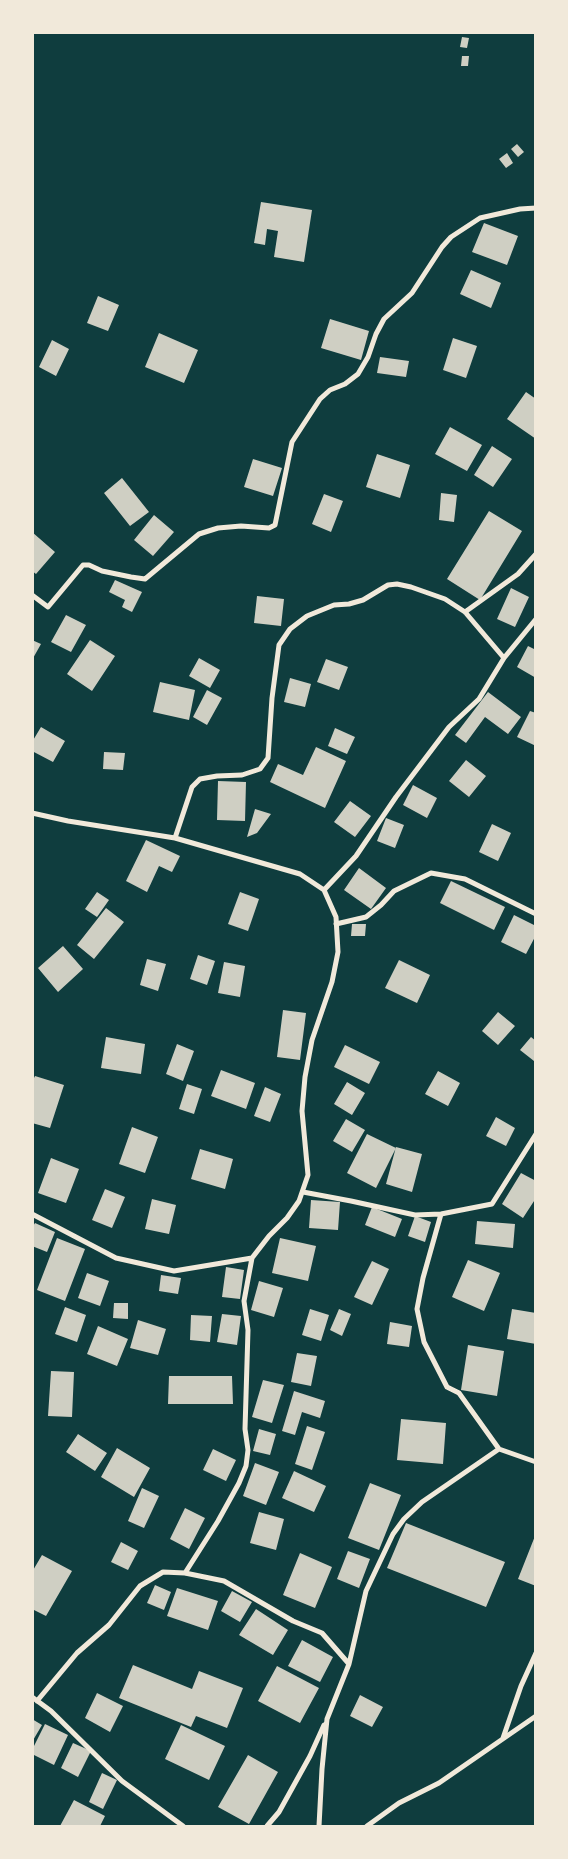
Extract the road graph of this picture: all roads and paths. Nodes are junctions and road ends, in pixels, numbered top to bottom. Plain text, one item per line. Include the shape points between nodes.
1 (536, 208) edge
2 (536, 554) edge
3 (32, 595) edge
4 (465, 612) junction
5 (536, 619) edge
6 (504, 658) junction
7 (32, 813) edge
8 (175, 838) junction
9 (324, 890) junction
10 (536, 914) edge
11 (336, 924) junction
12 (536, 1134) edge
13 (303, 1192) junction
14 (32, 1214) edge
15 (442, 1214) junction
16 (252, 1258) junction
17 (499, 1449) junction
18 (536, 1462) edge
19 (185, 1573) junction
20 (536, 1653) edge
21 (349, 1664) junction
22 (35, 1699) edge
23 (536, 1716) edge
24 (327, 1719) junction
25 (503, 1739) junction
26 (183, 1826) edge
27 (267, 1826) edge
28 (319, 1826) edge
29 (367, 1826) edge

1 - 3 street via 480,218 442,247 412,293 384,319 358,374 320,399 292,442 275,525 269,528 218,528 199,534 145,579 83,565 48,607
2 - 4 street via 518,574
4 - 6 street
4 - 8 street via 445,599 397,584 381,588 363,600 322,608 290,629 279,645 268,758 260,768 242,775 200,779 192,787
5 - 6 street
6 - 9 street via 479,699 449,727 356,856
7 - 8 street
8 - 9 street via 300,874
9 - 11 street
10 - 11 street via 465,879 431,872 394,891 366,917
11 - 13 street via 338,952 332,982 312,1040 305,1078 302,1111 308,1175
12 - 15 street via 492,1204
13 - 15 street via 415,1215
13 - 16 street via 287,1218
14 - 16 street via 116,1258 174,1271
15 - 17 street via 417,1309 424,1342 447,1387 459,1392
16 - 19 street via 244,1300 248,1330 246,1466 218,1521
17 - 18 street
17 - 21 street via 422,1502 404,1519 366,1591
19 - 21 street via 224,1580 293,1621 322,1633
19 - 22 street via 163,1572 140,1586 109,1625 77,1653
20 - 25 street
21 - 24 street
22 - 26 street via 122,1781
23 - 25 street
24 - 27 street via 279,1812
24 - 28 street
25 - 29 street via 439,1783 399,1803

